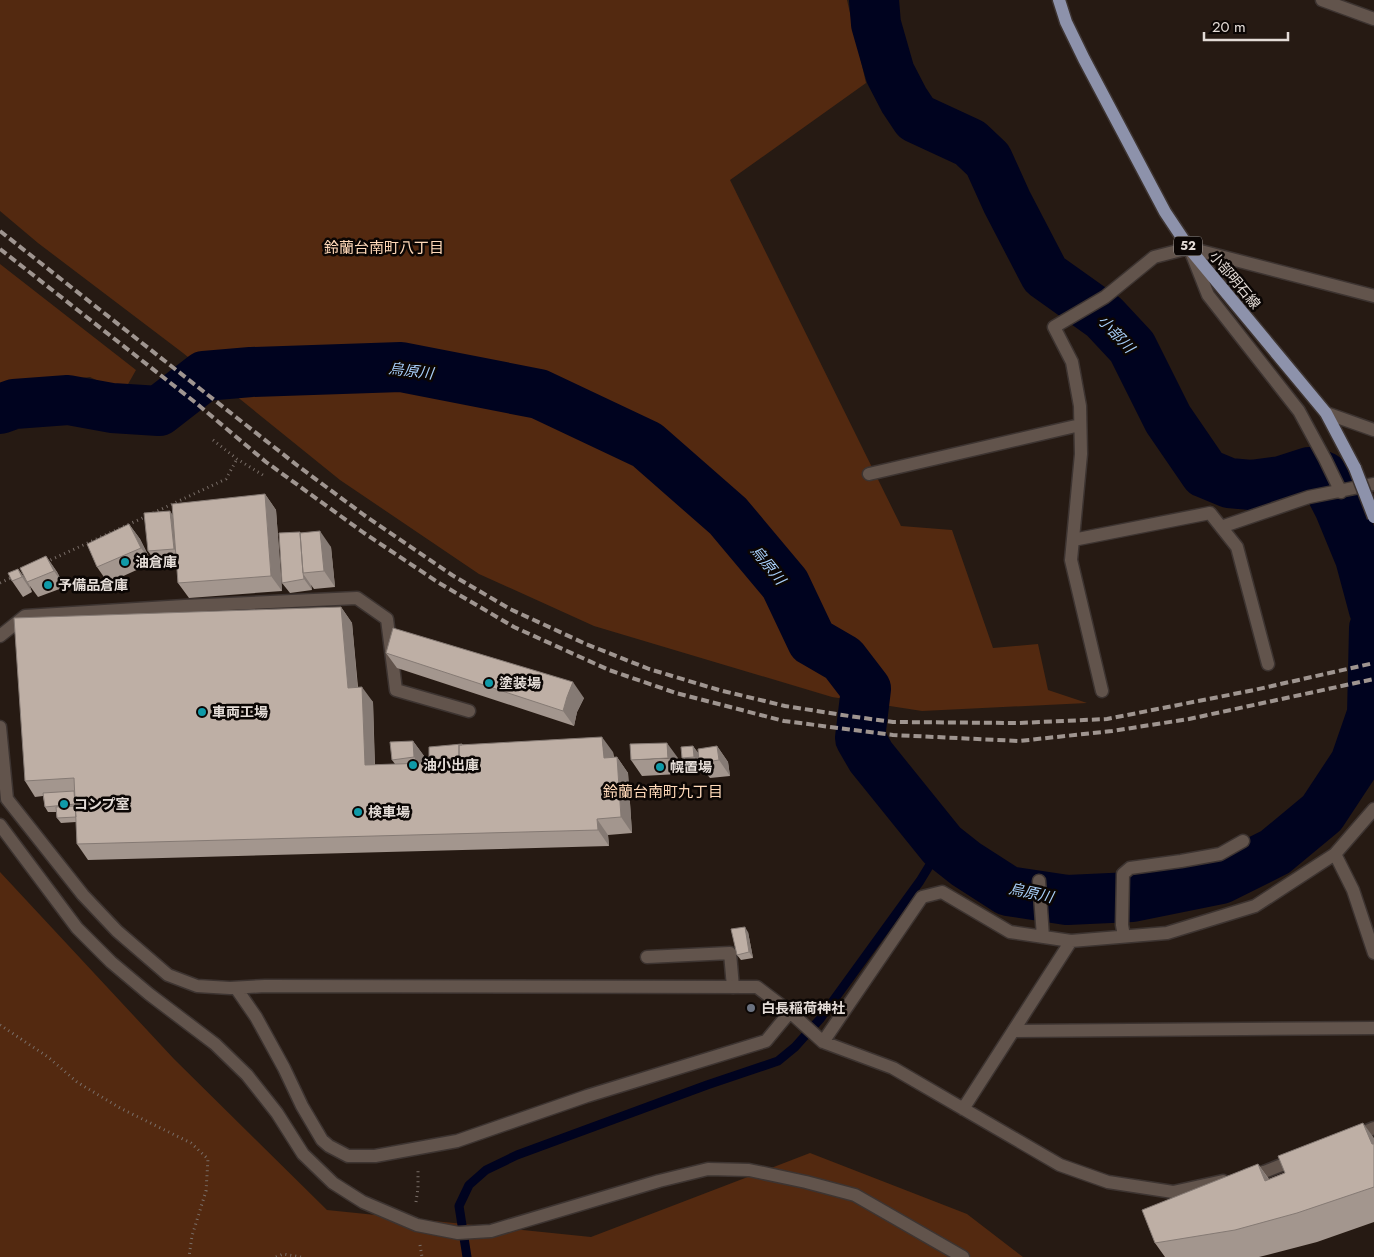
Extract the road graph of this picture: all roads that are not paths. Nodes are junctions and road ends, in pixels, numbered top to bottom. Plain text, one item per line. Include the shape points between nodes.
1 (1059, 0) edge
2 (1322, 0) edge
3 (1374, 19) edge
4 (1189, 248) junction
5 (1374, 296) edge
6 (1326, 413) junction
7 (1080, 425) junction
8 (1374, 430) edge
9 (868, 474) dead end
10 (1374, 484) edge
11 (1344, 491) junction
12 (1374, 517) edge
13 (1221, 528) junction
14 (1073, 540) junction
15 (0, 636) edge
16 (1268, 664) dead end
17 (1102, 691) dead end
18 (469, 711) dead end
19 (0, 727) edge
20 (1374, 809) edge
21 (0, 825) edge
22 (1243, 841) dead end
23 (1335, 854) junction
24 (1038, 881) dead end
25 (1123, 931) junction
26 (1043, 932) junction
27 (1071, 941) junction
28 (1374, 952) edge
29 (647, 957) dead end
30 (733, 987) junction
31 (236, 988) junction
32 (790, 1012) junction
33 (1374, 1028) edge
34 (1013, 1031) junction
35 (823, 1042) junction
36 (963, 1109) junction
37 (1374, 1128) edge
38 (1338, 1143) edge
39 (1310, 1154) edge
40 (963, 1257) edge

1 - 4 main road, 小部明石線 / 52 via 1066,22 1133,153
2 - 3 street
4 - 5 street
4 - 6 main road, 小部明石線 / 52
4 - 7 street via 1154,257 1105,297 1054,328 1072,362
4 - 11 street via 1208,296 1299,411
6 - 8 street
6 - 12 main road, 小部明石線 / 52, bridge via 1355,468
7 - 9 street
7 - 14 street via 1081,454
10 - 11 street
11 - 13 street via 1309,497
13 - 14 street via 1210,513
13 - 16 street via 1237,547
14 - 17 street via 1071,560
15 - 18 street via 26,616 357,598 387,619 396,690
19 - 31 street via 7,799 83,895 116,931 168,975 197,986
20 - 23 street
21 - 40 street via 77,928 141,988 215,1044 247,1075 303,1154 333,1183 363,1202 417,1225 458,1232 491,1231 708,1169 749,1170 855,1195
22 - 25 street via 1220,854 1130,868 1123,874
23 - 25 street via 1255,906 1167,932
23 - 28 street via 1353,890
24 - 26 street
25 - 27 street
26 - 27 street
26 - 35 street via 1010,932 942,892 922,897
27 - 34 street
29 - 30 street via 730,953
30 - 31 street
30 - 32 street via 758,987
31 - 32 street via 256,1017 322,1140 348,1156 375,1156 456,1141 587,1096 766,1041
32 - 35 street
33 - 34 street
34 - 36 street
35 - 36 street via 893,1068
36 - 39 street via 1060,1165 1108,1182 1173,1192 1264,1172
37 - 38 street

